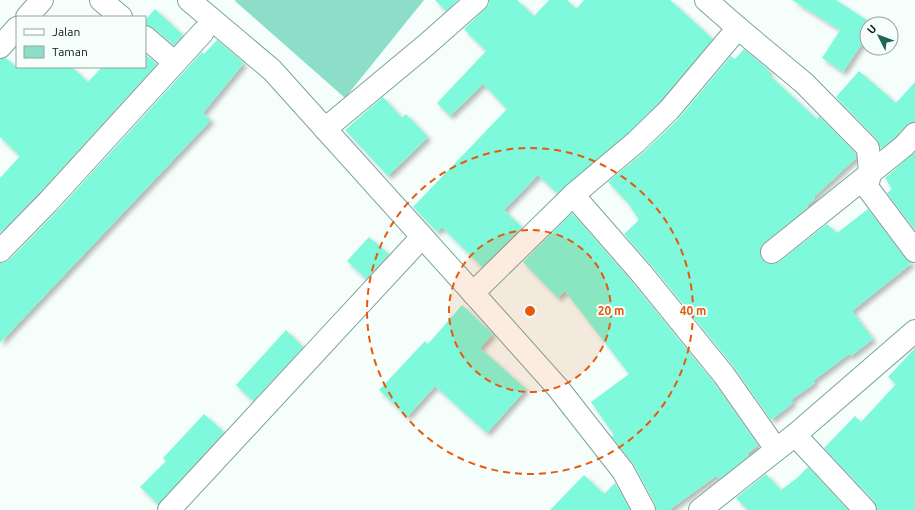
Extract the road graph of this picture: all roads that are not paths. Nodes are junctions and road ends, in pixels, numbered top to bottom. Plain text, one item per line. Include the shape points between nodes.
1 (42, 0) edge
2 (101, 0) edge
3 (189, 0) edge
4 (477, 0) edge
5 (706, 0) edge
6 (28, 16) edge
7 (120, 16) edge
8 (738, 28) junction
9 (16, 29) edge
10 (203, 32) dead end
11 (146, 38) edge
12 (0, 47) edge
13 (174, 62) junction
14 (325, 129) junction
15 (915, 134) edge
16 (870, 174) junction
17 (573, 195) junction
18 (422, 236) junction
19 (0, 251) edge
20 (915, 251) edge
21 (772, 252) dead end
22 (473, 293) junction
23 (915, 331) edge
24 (795, 435) junction
25 (776, 449) junction
26 (169, 510) edge
27 (644, 510) edge
28 (700, 510) edge
29 (865, 510) edge

1 - 6 street
2 - 7 street
3 - 14 street via 272,70
4 - 14 street
5 - 8 street
8 - 16 street via 804,83 868,148
8 - 17 street via 670,110
9 - 12 street
10 - 13 street
11 - 13 street
13 - 19 street via 48,202
14 - 18 street
15 - 16 street
16 - 20 street via 867,187
16 - 21 street
17 - 22 street
17 - 25 street via 642,274 724,375
18 - 22 street
18 - 26 street
22 - 27 street via 558,388 623,471
23 - 24 street
24 - 25 street
24 - 29 street
25 - 28 street

